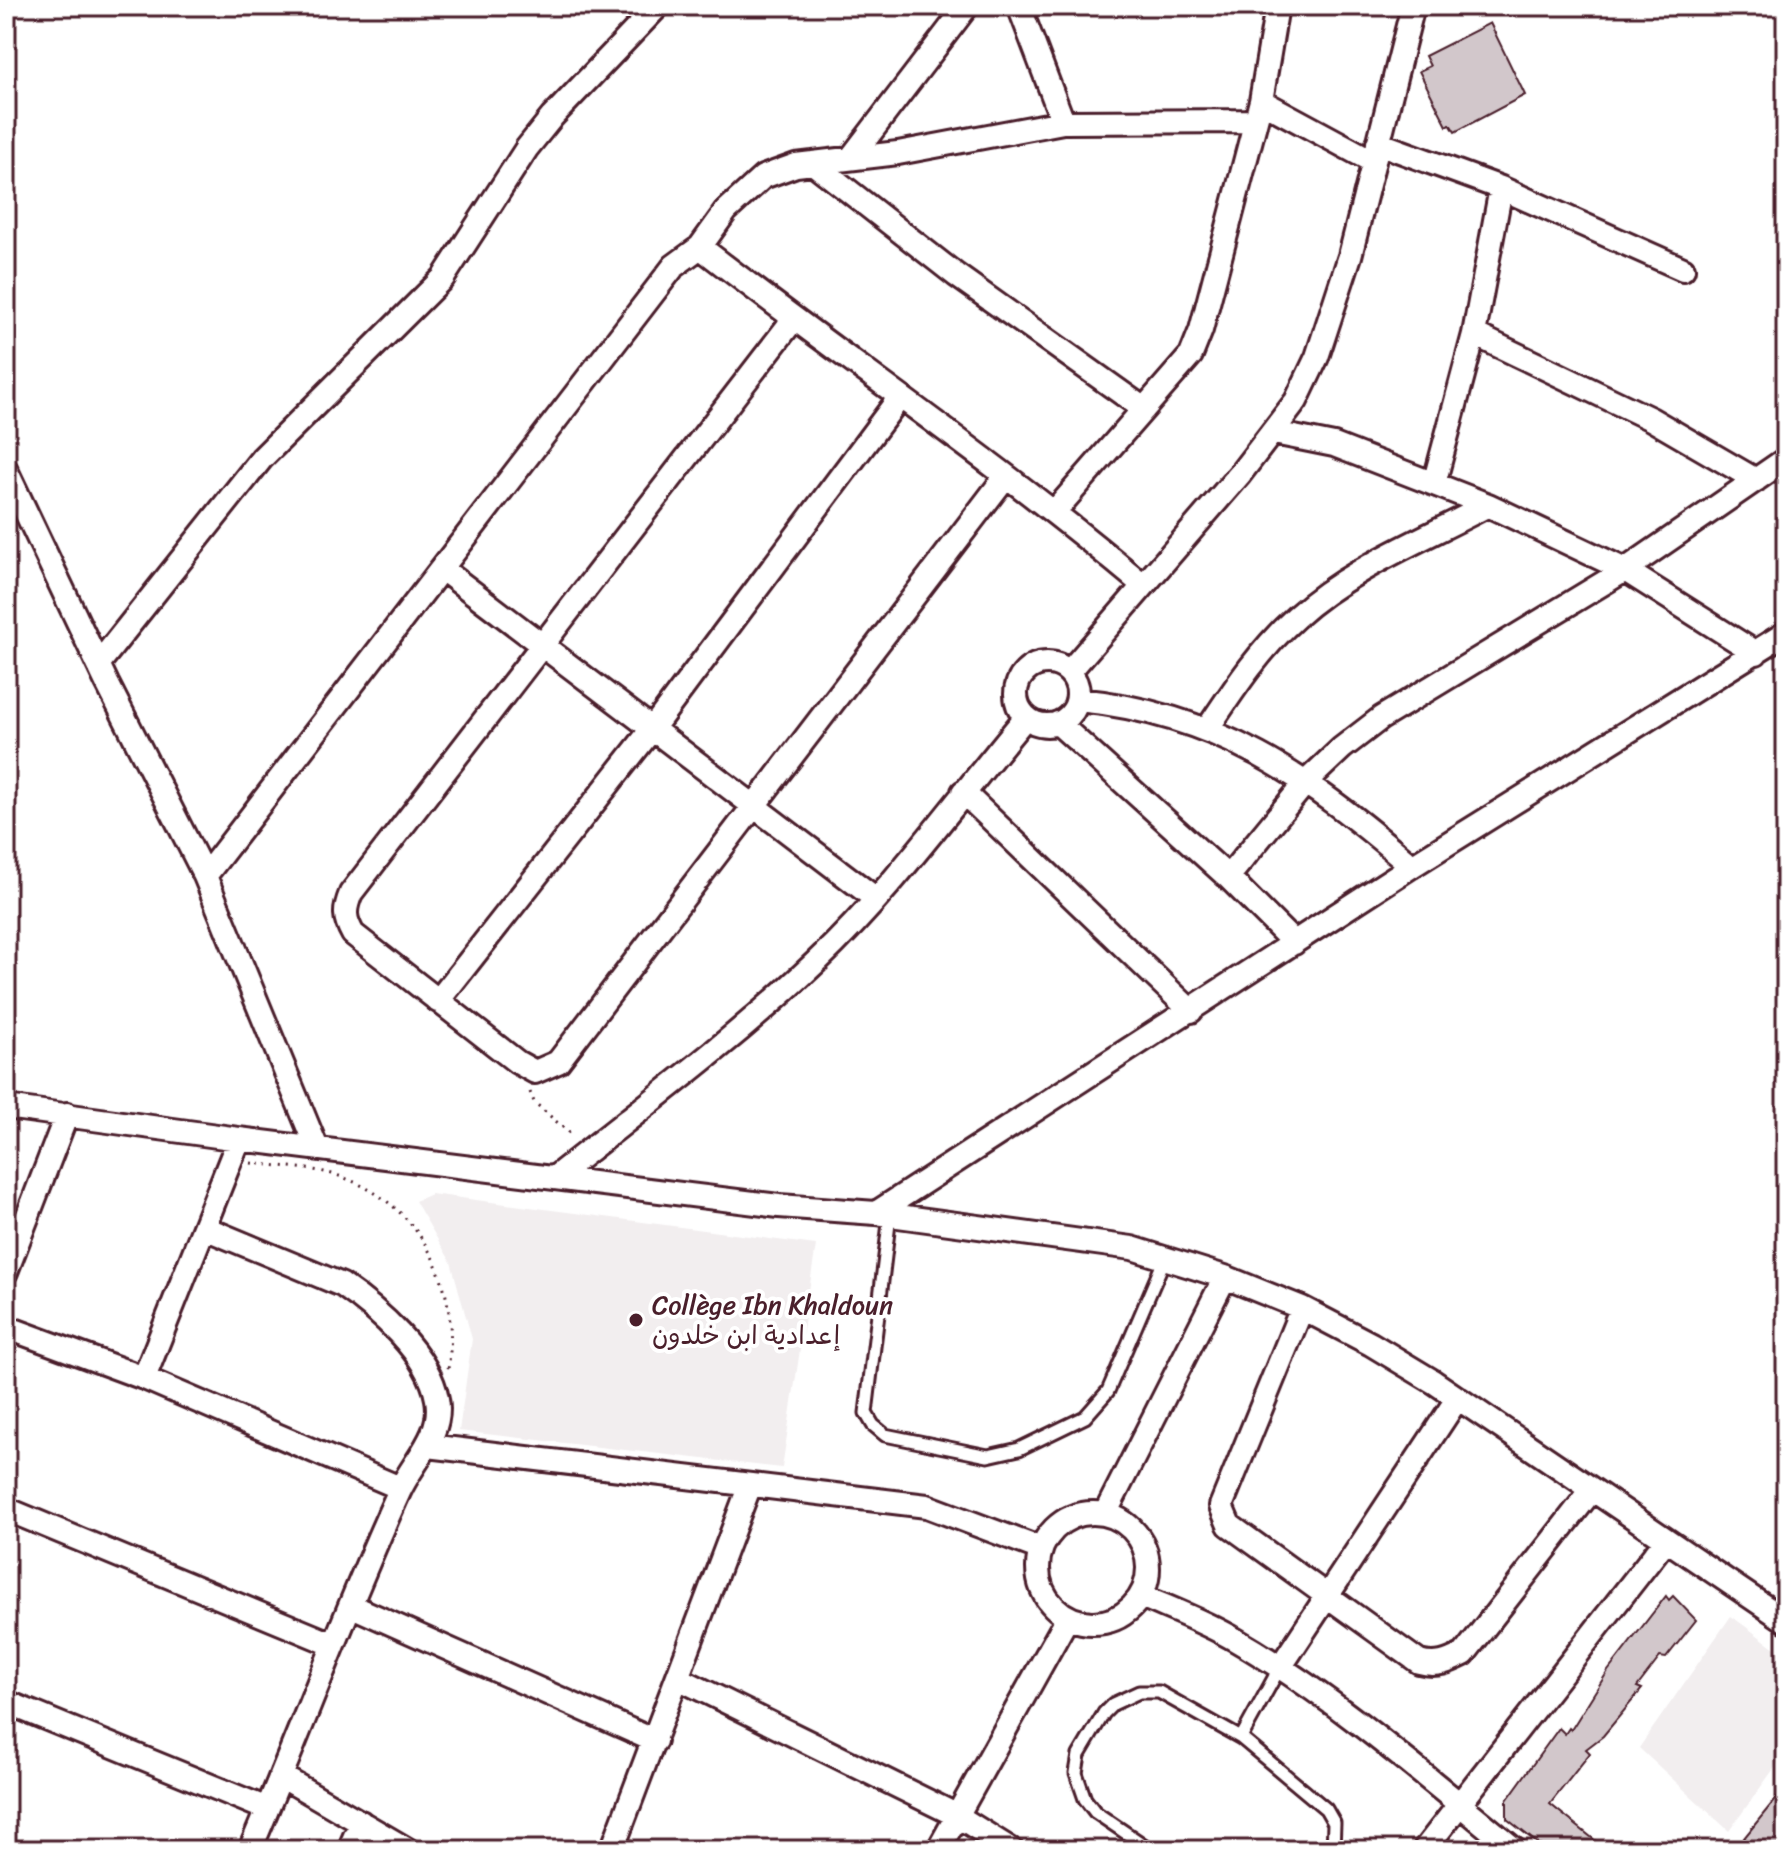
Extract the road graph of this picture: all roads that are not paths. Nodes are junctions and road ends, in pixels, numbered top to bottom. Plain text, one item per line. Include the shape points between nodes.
1 (658, 6) edge
2 (967, 6) edge
3 (1019, 6) edge
4 (1277, 6) edge
5 (1413, 6) edge
6 (1258, 111) junction
7 (1063, 122) junction
8 (1376, 153) junction
9 (851, 158) junction
10 (813, 163) junction
11 (1501, 188) junction
12 (700, 247) junction
13 (1683, 269) dead end
14 (793, 320) junction
15 (1474, 334) junction
16 (900, 397) junction
17 (1144, 409) junction
18 (1274, 433) junction
19 (1786, 459) edge
20 (6, 470) edge
21 (1006, 476) junction
22 (1756, 480) junction
23 (1434, 484) junction
24 (1488, 505) junction
25 (1055, 511) junction
26 (442, 569) junction
27 (1625, 570) junction
28 (1143, 585) junction
29 (1786, 633) edge
30 (541, 644) junction
31 (1756, 653) junction
32 (100, 662) junction
33 (1069, 672) junction
34 (1078, 700) junction
35 (1026, 717) junction
36 (1058, 723) junction
37 (1208, 728) junction
38 (652, 729) junction
39 (1306, 782) junction
40 (963, 792) junction
41 (754, 803) junction
42 (1412, 866) junction
43 (205, 876) junction
44 (1228, 877) junction
45 (876, 899) junction
46 (1294, 943) junction
47 (438, 1001) junction
48 (1191, 1011) junction
49 (6, 1107) edge
50 (67, 1114) junction
51 (316, 1146) junction
52 (235, 1150) junction
53 (554, 1178) junction
54 (883, 1214) junction
55 (205, 1228) junction
56 (1165, 1258) junction
57 (6, 1272) edge
58 (1225, 1277) junction
59 (1302, 1308) junction
60 (6, 1327) edge
61 (144, 1378) junction
62 (1457, 1399) junction
63 (428, 1446) junction
64 (750, 1485) junction
65 (400, 1488) junction
66 (1591, 1491) junction
67 (6, 1509) edge
68 (1105, 1514) junction
69 (1665, 1541) junction
70 (1041, 1549) junction
71 (1327, 1593) junction
72 (1141, 1596) junction
73 (352, 1606) junction
74 (1068, 1617) junction
75 (1786, 1621) edge
76 (332, 1644) junction
77 (1279, 1669) junction
78 (678, 1678) junction
79 (6, 1702) edge
80 (1241, 1738) junction
81 (655, 1741) junction
82 (281, 1776) junction
83 (1460, 1804) junction
84 (267, 1809) junction
85 (956, 1815) junction
86 (361, 1822) junction
87 (250, 1850) edge
88 (349, 1850) edge
89 (408, 1850) edge
90 (612, 1850) edge
91 (938, 1850) edge
92 (1012, 1850) edge
93 (1151, 1850) edge
94 (1333, 1850) edge
95 (1424, 1850) edge
96 (1515, 1850) edge

1 - 32 street via 543,127 443,278 262,458
2 - 9 street
3 - 7 street
4 - 6 street
5 - 8 street
6 - 7 street
6 - 8 street
6 - 17 street via 1201,330 1191,355
7 - 9 street
8 - 11 street
8 - 18 street via 1321,345 1296,401
9 - 10 street
10 - 12 street via 763,177 726,211
10 - 17 street via 956,275
11 - 13 street
11 - 15 street
12 - 14 street
12 - 26 street via 674,266
14 - 16 street
14 - 30 street
15 - 22 street via 1651,419
15 - 23 street
16 - 21 street
16 - 38 street
17 - 25 street
18 - 23 street via 1334,445
18 - 28 street
19 - 22 street
20 - 32 street
21 - 25 street
21 - 41 street
22 - 27 street
23 - 24 street
24 - 27 street
24 - 37 street via 1343,583 1297,616 1249,668
25 - 28 street
26 - 30 street
26 - 43 street
27 - 31 street
27 - 39 street via 1381,718
28 - 33 street
29 - 31 street
30 - 38 street
30 - 47 street via 345,907 353,934
31 - 42 street
32 - 43 street
33 - 34 street
33 - 35 street via 1051,663 1024,673 1017,692
34 - 36 street
34 - 37 street via 1158,713
35 - 36 street
35 - 40 street
36 - 44 street
37 - 39 street
38 - 41 street
38 - 47 street
39 - 42 street
39 - 44 street
40 - 45 street
40 - 48 street
41 - 45 street
41 - 47 street via 558,1062 535,1072
42 - 46 street
43 - 51 street
44 - 46 street
45 - 53 street via 750,1021
46 - 48 street
48 - 54 street
49 - 50 street
50 - 52 street
50 - 57 street
51 - 52 street
51 - 53 street
52 - 55 street
53 - 54 street
54 - 56 street via 1084,1239
54 - 56 lane via 866,1413 885,1435 988,1456 1019,1449 1085,1417 1108,1391
55 - 61 street
55 - 63 street via 342,1285 361,1298 432,1380 438,1416
56 - 58 street
58 - 59 street
58 - 68 street
59 - 62 street
59 - 71 street via 1221,1506 1229,1525
60 - 61 street
61 - 65 street
62 - 66 street
62 - 71 street
63 - 64 street
63 - 65 street
64 - 70 street via 927,1506
64 - 78 street
65 - 73 street
66 - 69 street
66 - 71 street via 1464,1654 1445,1664 1419,1662
67 - 76 street
68 - 70 street via 1078,1514 1055,1527
68 - 72 street via 1129,1526 1144,1546 1148,1571
69 - 75 street
69 - 83 street
70 - 74 street via 1041,1588
71 - 77 street
72 - 74 street via 1128,1612 1109,1621 1088,1623
72 - 77 street via 1236,1640
73 - 76 street
73 - 81 street
74 - 85 street
76 - 82 street
77 - 80 lane
77 - 83 street
78 - 81 street
78 - 85 street
79 - 84 street
80 - 93 lane via 1159,1692 1139,1692 1104,1713 1079,1755 1076,1773 1095,1812
80 - 94 lane via 1326,1809 1334,1823
81 - 90 street
82 - 84 street
82 - 86 street
83 - 95 street
83 - 96 street
84 - 87 street
85 - 91 street
85 - 92 street
86 - 88 street
86 - 89 street

